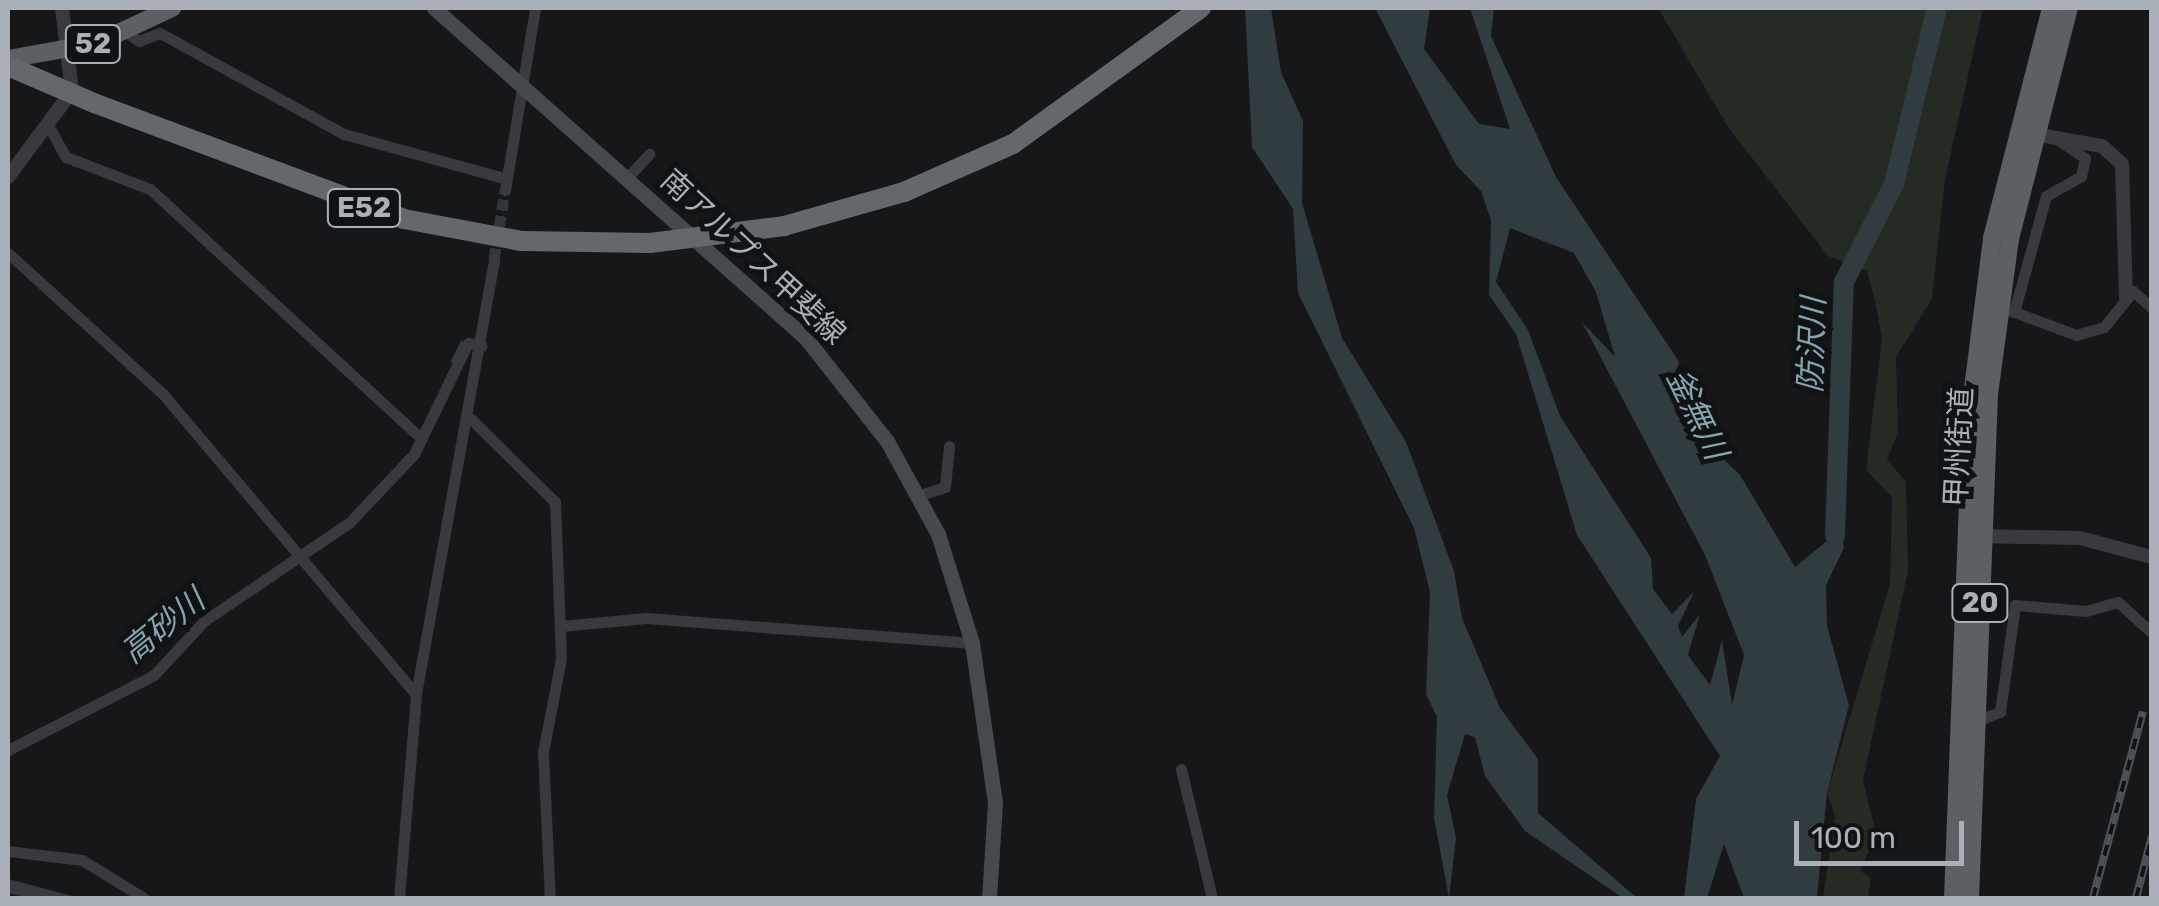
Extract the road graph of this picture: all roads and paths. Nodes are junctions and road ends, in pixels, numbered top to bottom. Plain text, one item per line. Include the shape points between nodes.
1 (62, 8) edge
2 (172, 8) edge
3 (434, 8) edge
4 (536, 8) edge
5 (1201, 8) edge
6 (2050, 8) edge
7 (2069, 8) edge
8 (126, 32) junction
9 (69, 51) junction
10 (8, 63) edge
11 (520, 84) junction
12 (48, 125) junction
13 (2035, 134) junction
14 (649, 154) dead end
15 (8, 176) edge
16 (627, 178) junction
17 (8, 254) edge
18 (494, 260) tunnel mouth
19 (2126, 298) junction
20 (2152, 308) edge
21 (2007, 310) junction
22 (482, 346) junction
23 (471, 419) junction
24 (422, 440) junction
25 (949, 446) dead end
26 (918, 496) junction
27 (1974, 536) junction
28 (2152, 558) edge
29 (300, 564) junction
30 (561, 626) junction
31 (2152, 633) edge
32 (972, 643) junction
33 (416, 694) junction
34 (1976, 721) junction
35 (8, 750) edge
36 (1182, 769) dead end
37 (8, 851) edge
38 (124, 884) junction
39 (8, 886) edge
40 (50, 898) edge
41 (120, 898) edge
42 (144, 898) edge
43 (399, 898) edge
44 (550, 898) edge
45 (989, 898) edge
46 (1212, 898) edge
47 (1953, 898) edge
48 (1970, 898) edge

1 - 9 street
2 - 8 highway, 52
3 - 11 main road, 南アルプス甲斐線
4 - 11 street
5 - 10 highway, E52, bridge via 1072,109 959,170 784,226 650,243 522,241 404,219 94,103
6 - 13 highway, 甲州街道 / 20
7 - 13 highway, 甲州街道 / 20
8 - 9 highway, 52
8 - 11 street via 139,41 160,33 344,134 506,184
9 - 10 highway, 52
9 - 12 street via 72,91
11 - 16 main road, 南アルプス甲斐線
12 - 15 street
12 - 24 street via 66,157 150,189
13 - 19 street via 2102,146 2122,164
13 - 21 highway, 甲州街道 / 20
13 - 21 street via 2086,158 2081,176 2046,196
13 - 27 highway, 甲州街道 / 20 via 1982,309
14 - 16 street
16 - 26 main road, 南アルプス甲斐線 via 804,336 862,404
17 - 29 street via 163,394
18 - 22 street
19 - 20 street via 2133,290
19 - 21 street via 2104,328 2076,335
21 - 27 highway, 甲州街道 / 20
22 - 23 street
22 - 24 street via 468,343
23 - 30 street via 555,502
23 - 33 street
24 - 29 street via 403,470
25 - 26 street via 945,487
26 - 32 main road, 南アルプス甲斐線 via 960,589
27 - 28 street via 2080,538
27 - 34 highway, 甲州街道 / 20
27 - 47 highway, 甲州街道 / 20
29 - 33 street
29 - 35 street via 204,621 154,675
30 - 32 street via 646,618
30 - 44 street via 543,752
31 - 34 street via 2118,602 2086,610 2016,605 2000,712
32 - 45 main road, 南アルプス甲斐線 via 996,804
33 - 43 street
34 - 48 highway, 甲州街道 / 20
36 - 46 street
37 - 38 street via 82,860
38 - 41 street
38 - 42 street
39 - 40 street

